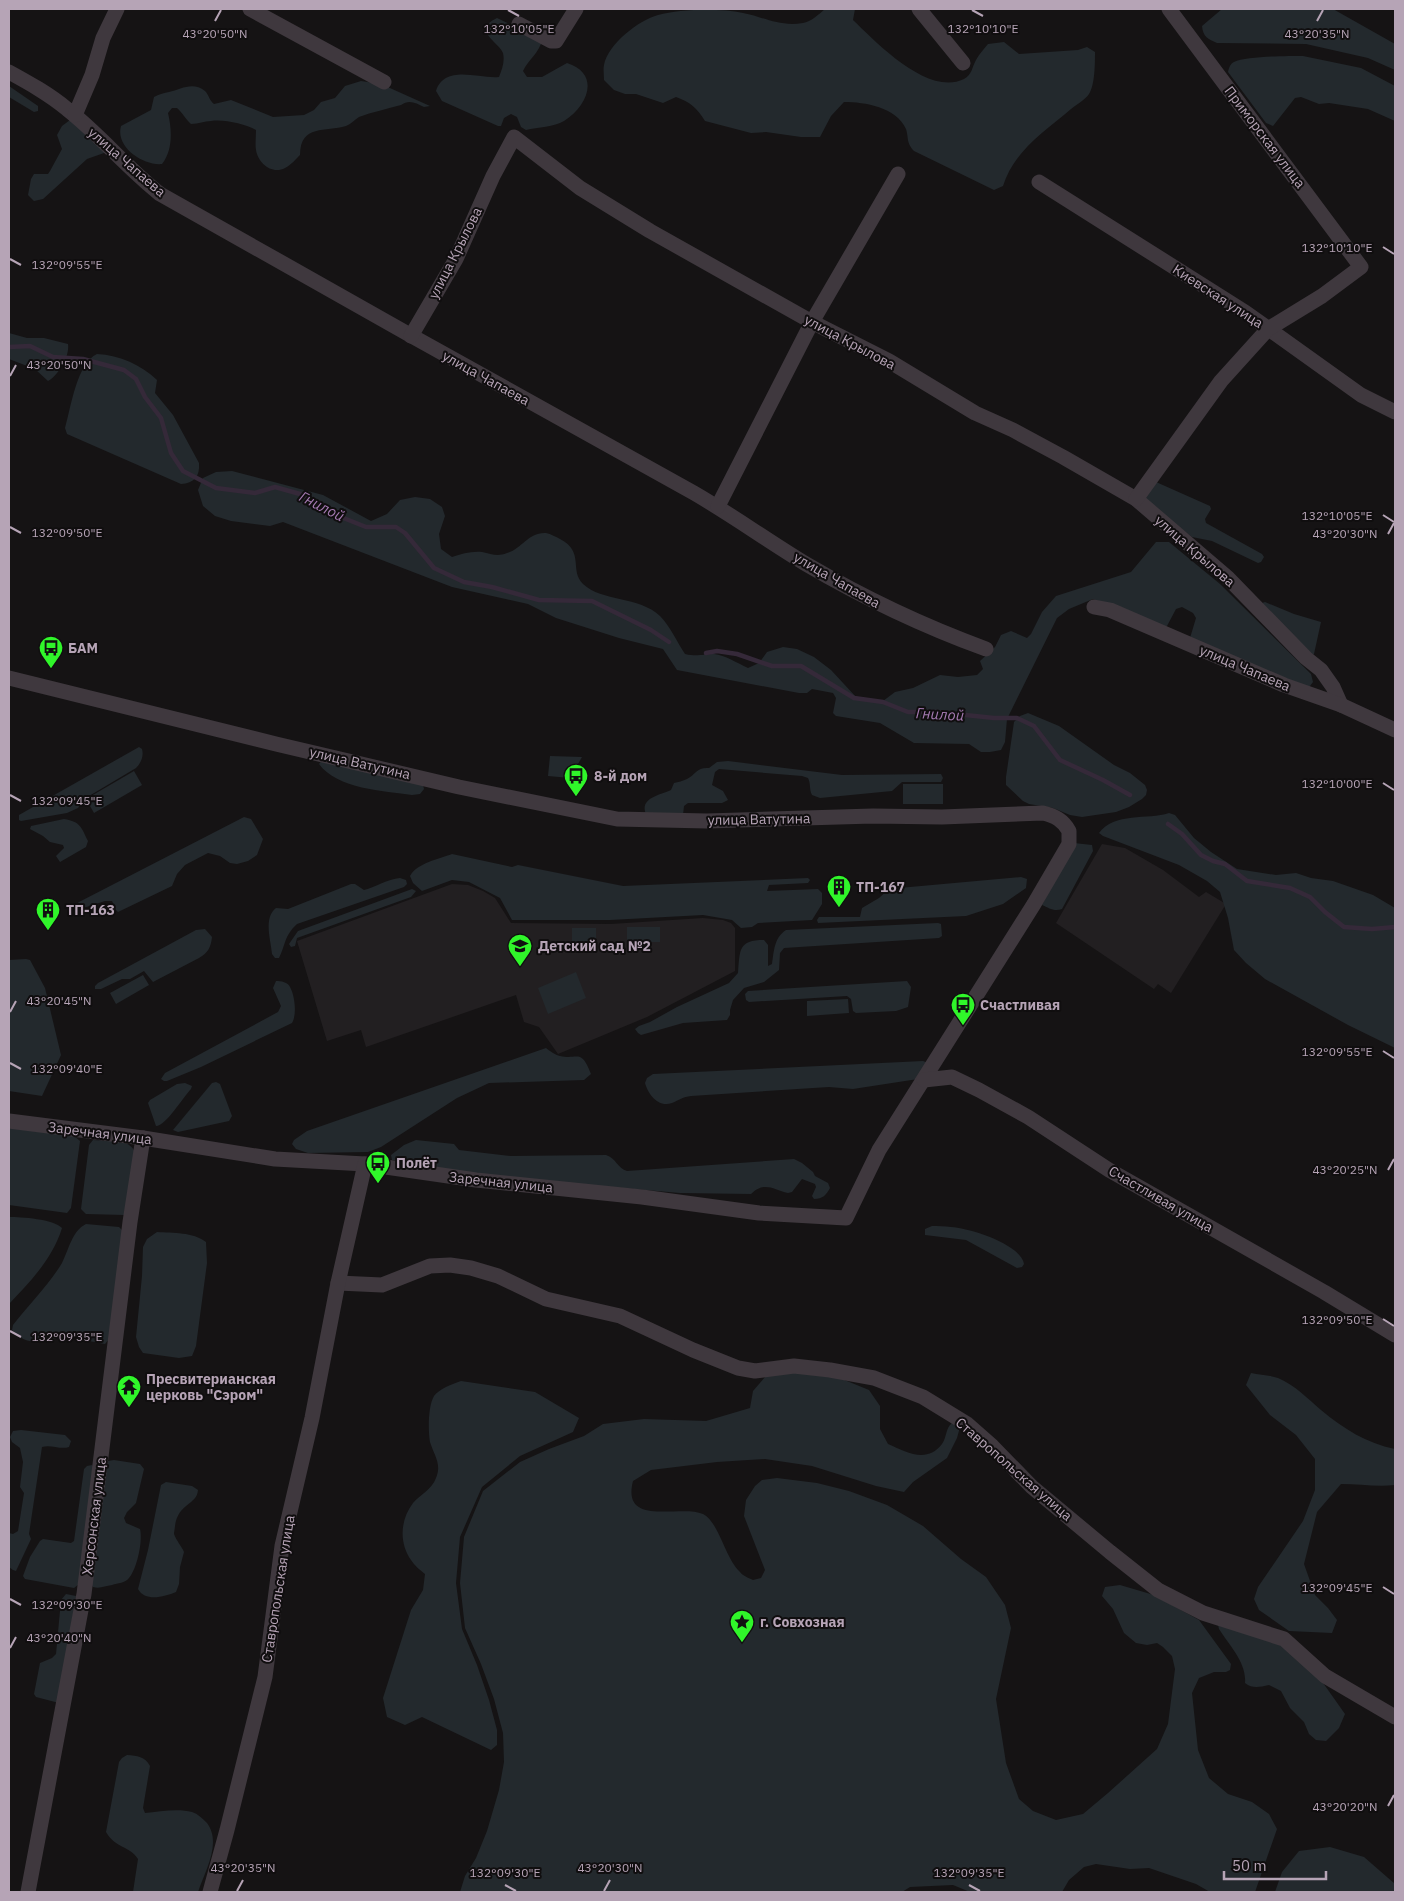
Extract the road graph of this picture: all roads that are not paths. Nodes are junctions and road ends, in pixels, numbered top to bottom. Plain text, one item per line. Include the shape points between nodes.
1 (117, 9) edge
2 (250, 9) edge
3 (576, 9) edge
4 (920, 9) edge
5 (1169, 9) edge
6 (518, 24) dead end
7 (963, 63) dead end
8 (9, 72) edge
9 (384, 82) dead end
10 (75, 115) junction
11 (898, 174) dead end
12 (1039, 182) dead end
13 (812, 322) junction
14 (1268, 329) junction
15 (411, 336) junction
16 (1395, 412) edge
17 (1136, 499) junction
18 (718, 506) junction
19 (1094, 608) dead end
20 (986, 649) dead end
21 (9, 678) edge
22 (1341, 706) junction
23 (1395, 730) edge
24 (924, 1080) junction
25 (9, 1122) edge
26 (143, 1138) junction
27 (364, 1164) junction
28 (846, 1218) joint
29 (338, 1283) junction
30 (1395, 1335) edge
31 (1395, 1717) edge
32 (28, 1892) edge
33 (210, 1892) edge

1 - 10 street
2 - 9 street
3 - 6 street via 556,41
4 - 7 street
5 - 14 street, Приморская улица via 1360,267 1322,296
8 - 10 street, улица Чапаева via 48,94
10 - 15 street, улица Чапаева via 160,194
11 - 13 street
12 - 14 street, Киевская улица
13 - 15 street, улица Крылова via 611,207 576,185 514,137 456,259
13 - 17 street, улица Крылова via 889,361 975,413 1013,430
13 - 18 street
14 - 16 street, Киевская улица via 1355,390
14 - 17 street via 1221,381
15 - 18 street, улица Чапаева
17 - 22 street, улица Крылова via 1228,578 1321,670
18 - 20 street, улица Чапаева via 806,564 880,605
19 - 22 street, улица Чапаева via 1110,610
21 - 24 street, улица Ватутина via 459,787 616,819 707,821 1034,813 1060,819 1069,831 1069,844
22 - 23 street, улица Чапаева
24 - 28 street, улица Ватутина via 879,1150
24 - 30 street, Счастливая улица via 952,1077 1028,1117 1109,1170
25 - 26 street, Заречная улица
26 - 27 street, Заречная улица via 275,1159
26 - 32 street, Херсонская улица via 84,1594
27 - 28 street, Заречная улица via 759,1213
27 - 29 street, Ставропольская улица
29 - 31 street, Ставропольская улица via 382,1284 430,1266 471,1268 498,1276 546,1299 620,1316 738,1368 755,1370 794,1366 830,1370 874,1378 923,1397 967,1424 1032,1487 1158,1590 1203,1613 1284,1639 1325,1676
29 - 33 street, Ставропольская улица via 312,1418 282,1546 265,1677

